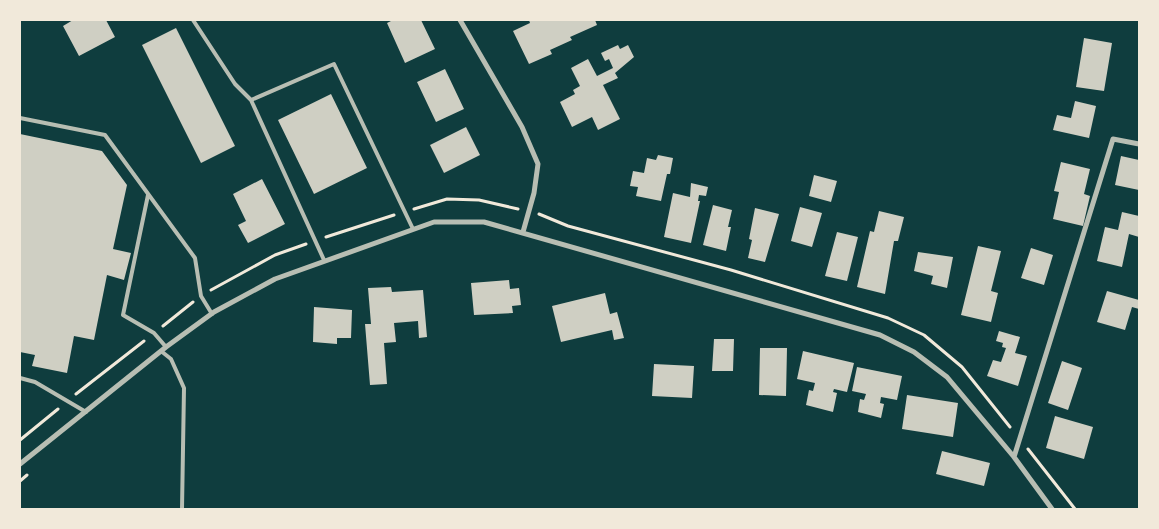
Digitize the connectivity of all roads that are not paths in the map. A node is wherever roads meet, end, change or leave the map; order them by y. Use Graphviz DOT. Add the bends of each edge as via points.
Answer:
graph roads {
  1 [pos="193,20"];
  2 [pos="460,20"];
  3 [pos="251,100"];
  4 [pos="20,118"];
  5 [pos="1139,144"];
  6 [pos="148,194"];
  7 [pos="413,229"];
  8 [pos="523,232"];
  9 [pos="324,260"];
  10 [pos="212,314"];
  11 [pos="166,347"];
  12 [pos="161,351"];
  13 [pos="20,378"];
  14 [pos="86,412"];
  15 [pos="1014,457"];
  16 [pos="20,464"];
  17 [pos="182,509"];
  18 [pos="1052,509"];
  1 -- 3 [label="lane" via="235,84"];
  2 -- 8 [label="street" via="522,127 538,164"];
  3 -- 7 [label="lane" via="334,64"];
  3 -- 9 [label="lane"];
  4 -- 6 [label="lane" via="106,135"];
  5 -- 15 [label="street" via="1114,139"];
  6 -- 10 [label="lane" via="195,258 201,296"];
  6 -- 11 [label="lane" via="123,315 154,333"];
  7 -- 8 [label="street" via="434,222 484,222"];
  7 -- 9 [label="street"];
  8 -- 15 [label="street" via="880,335 914,352 947,377"];
  9 -- 10 [label="street" via="275,278"];
  10 -- 11 [label="street"];
  11 -- 12 [label="street"];
  12 -- 14 [label="street"];
  12 -- 17 [label="lane" via="171,359 184,388"];
  13 -- 14 [label="lane" via="35,382"];
  14 -- 16 [label="street"];
  15 -- 18 [label="street"];
}
